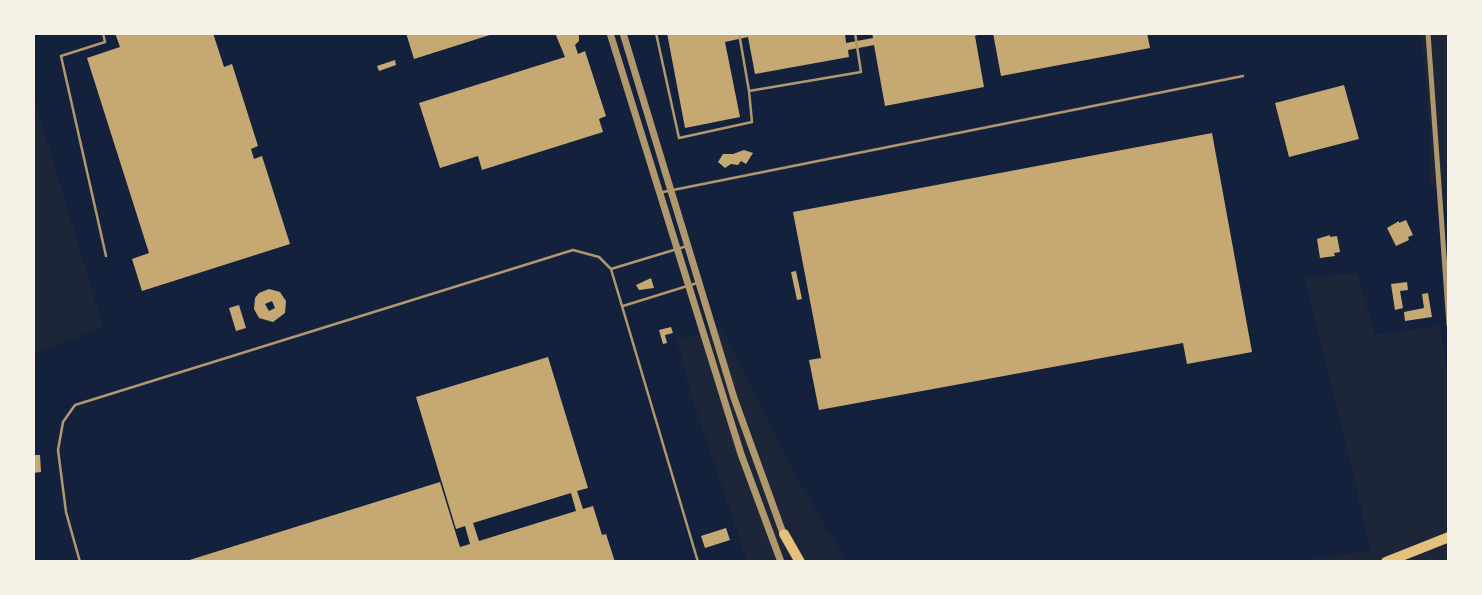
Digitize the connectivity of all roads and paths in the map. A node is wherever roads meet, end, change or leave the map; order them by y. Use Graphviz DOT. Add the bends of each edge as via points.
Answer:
graph roads {
  1 [pos="103,33"];
  2 [pos="610,33"];
  3 [pos="623,33"];
  4 [pos="656,33"];
  5 [pos="739,33"];
  6 [pos="855,33"];
  7 [pos="1428,33"];
  8 [pos="1243,76"];
  9 [pos="748,91"];
  10 [pos="671,190"];
  11 [pos="659,192"];
  12 [pos="687,246"];
  13 [pos="677,249"];
  14 [pos="106,256"];
  15 [pos="611,269"];
  16 [pos="699,283"];
  17 [pos="688,286"];
  18 [pos="623,306"];
  19 [pos="1449,325"];
  20 [pos="784,534"];
  21 [pos="1449,537"];
  22 [pos="80,562"];
  23 [pos="698,562"];
  24 [pos="782,562"];
  25 [pos="797,562"];
  26 [pos="1386,562"];
  1 -- 14 [label="lane" via="105,42 61,56"];
  2 -- 11 [label="street"];
  3 -- 10 [label="street"];
  4 -- 9 [label="lane" via="679,138 752,122"];
  5 -- 9 [label="lane"];
  6 -- 9 [label="lane" via="861,72"];
  7 -- 19 [label="street"];
  8 -- 10 [label="lane"];
  10 -- 11 [label="lane"];
  10 -- 12 [label="street"];
  11 -- 13 [label="street"];
  12 -- 13 [label="lane"];
  12 -- 16 [label="street"];
  13 -- 15 [label="lane"];
  13 -- 17 [label="street"];
  15 -- 18 [label="lane"];
  15 -- 22 [label="lane" via="592,254 568,251 80,402 65,415 58,450 66,512"];
  16 -- 17 [label="lane"];
  16 -- 20 [label="street"];
  17 -- 18 [label="lane"];
  17 -- 24 [label="street" via="741,454"];
  18 -- 23 [label="lane"];
  20 -- 25 [label="highway"];
  21 -- 26 [label="highway"];
}
